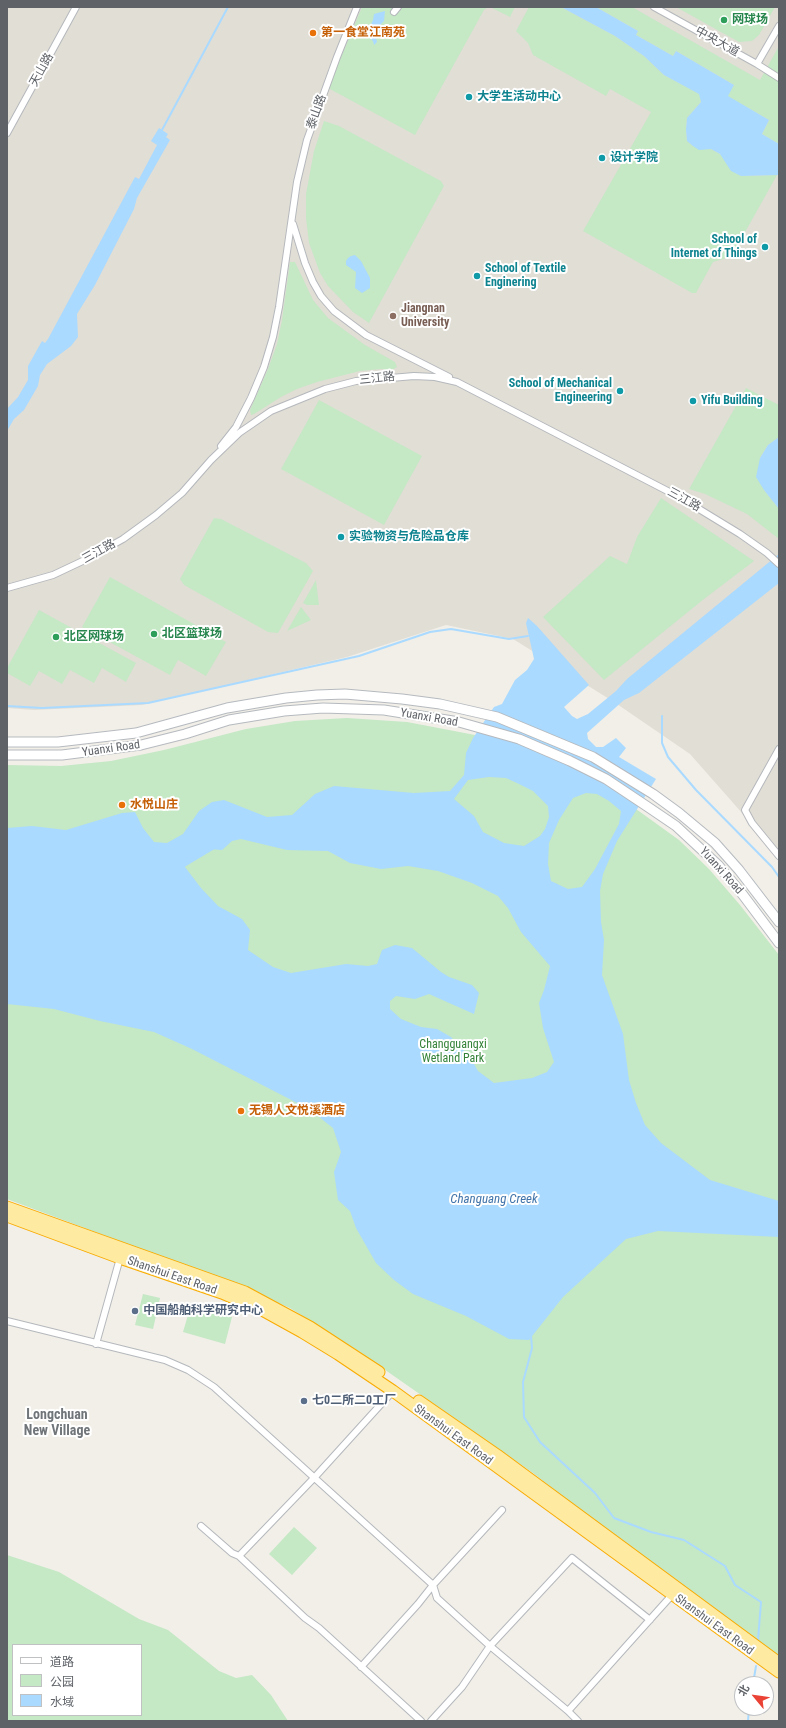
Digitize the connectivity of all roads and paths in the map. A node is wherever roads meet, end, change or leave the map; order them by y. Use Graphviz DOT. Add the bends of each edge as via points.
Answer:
graph roads {
  1 [pos="76,7"];
  2 [pos="357,7"];
  3 [pos="654,7"];
  4 [pos="779,26"];
  5 [pos="757,64"];
  6 [pos="779,78"];
  7 [pos="7,133"];
  8 [pos="292,220"];
  9 [pos="457,382"];
  10 [pos="211,460"];
  11 [pos="779,564"];
  12 [pos="7,588"];
  13 [pos="7,742"];
  14 [pos="779,749"];
  15 [pos="7,755"];
  16 [pos="779,856"];
  17 [pos="779,922"];
  18 [pos="779,942"];
  19 [pos="8,1216"];
  20 [pos="120,1258"];
  21 [pos="7,1321"];
  22 [pos="96,1344"];
  23 [pos="393,1391"];
  24 [pos="314,1478"];
  25 [pos="502,1510"];
  26 [pos="201,1526"];
  27 [pos="239,1556"];
  28 [pos="432,1585"];
  29 [pos="672,1595"];
  30 [pos="650,1620"];
  31 [pos="490,1646"];
  32 [pos="779,1663"];
  33 [pos="360,1667"];
  34 [pos="779,1672"];
  35 [pos="568,1711"];
  36 [pos="421,1721"];
  37 [pos="431,1721"];
  38 [pos="578,1721"];
  1 -- 7 [label="street, 天山路"];
  2 -- 8 [label="street, 泰山路" via="306,140"];
  3 -- 5 [label="street, 中央大道"];
  4 -- 5 [label="street"];
  5 -- 6 [label="street, 中央大道"];
  8 -- 9 [label="street" via="313,282 334,311 366,335"];
  8 -- 10 [label="street, 泰山路" via="279,307 264,367 236,427"];
  9 -- 10 [label="street, 三江路" via="435,377 386,377 356,380 325,389 271,412 239,433"];
  9 -- 11 [label="street, 三江路" via="681,498 714,517"];
  10 -- 12 [label="street, 三江路" via="182,493 123,538 53,575"];
  13 -- 17 [label="main road, Yuanxi Road" via="58,742 136,732 235,707 317,695 374,696 440,704 497,716 593,757 653,794 715,843"];
  14 -- 16 [label="street" via="745,810 752,823"];
  15 -- 18 [label="main road, Yuanxi Road" via="62,755 111,750 185,734 229,720 323,708 384,710 459,722 519,739 570,761 606,779 644,804 676,826 718,865"];
  19 -- 20 [label="highway, Shanshui East Road"];
  19 -- 32 [label="highway, Shanshui East Road" via="221,1282 310,1327 497,1455"];
  20 -- 22 [label="street"];
  20 -- 23 [label="highway, Shanshui East Road" via="222,1293 264,1311 338,1354"];
  21 -- 22 [label="street"];
  22 -- 24 [label="street" via="165,1360 188,1370 214,1387"];
  23 -- 24 [label="street"];
  23 -- 29 [label="highway, Shanshui East Road"];
  24 -- 27 [label="street"];
  24 -- 28 [label="street"];
  25 -- 28 [label="street"];
  26 -- 27 [label="street"];
  27 -- 33 [label="street"];
  28 -- 31 [label="street" via="437,1598"];
  28 -- 33 [label="street" via="418,1604"];
  29 -- 30 [label="street"];
  29 -- 34 [label="highway, Shanshui East Road"];
  30 -- 31 [label="street" via="572,1558"];
  30 -- 35 [label="street"];
  31 -- 35 [label="street"];
  31 -- 37 [label="street" via="462,1687"];
  33 -- 36 [label="street"];
  35 -- 38 [label="street"];
}
